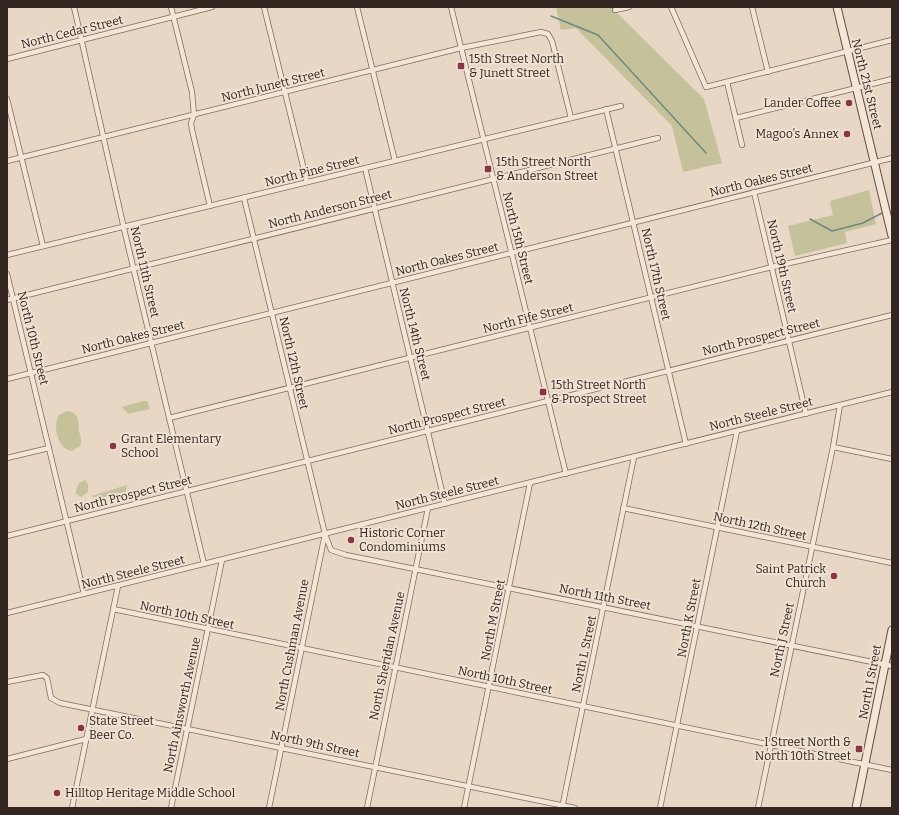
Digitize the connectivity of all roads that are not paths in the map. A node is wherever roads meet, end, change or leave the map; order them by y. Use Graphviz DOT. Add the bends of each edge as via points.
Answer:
graph roads {
  1 [pos="74,7"];
  2 [pos="171,7"];
  3 [pos="212,7"];
  4 [pos="264,7"];
  5 [pos="357,7"];
  6 [pos="451,7"];
  7 [pos="629,7"];
  8 [pos="671,7"];
  9 [pos="752,7"];
  10 [pos="837,7"];
  11 [pos="616,10"];
  12 [pos="174,17"];
  13 [pos="82,40"];
  14 [pos="892,40"];
  15 [pos="461,48"];
  16 [pos="848,50"];
  17 [pos="7,59"];
  18 [pos="373,71"];
  19 [pos="768,72"];
  20 [pos="892,79"];
  21 [pos="727,82"];
  22 [pos="856,88"];
  23 [pos="285,92"];
  24 [pos="7,99"];
  25 [pos="621,106"];
  26 [pos="606,109"];
  27 [pos="194,115"];
  28 [pos="571,118"];
  29 [pos="736,118"];
  30 [pos="104,137"];
  31 [pos="658,138"];
  32 [pos="484,140"];
  33 [pos="742,145"];
  34 [pos="615,148"];
  35 [pos="21,158"];
  36 [pos="892,158"];
  37 [pos="7,161"];
  38 [pos="395,161"];
  39 [pos="874,162"];
  40 [pos="365,168"];
  41 [pos="494,179"];
  42 [pos="307,182"];
  43 [pos="754,192"];
  44 [pos="244,198"];
  45 [pos="210,206"];
  46 [pos="374,208"];
  47 [pos="633,222"];
  48 [pos="123,226"];
  49 [pos="892,236"];
  50 [pos="254,238"];
  51 [pos="892,240"];
  52 [pos="43,246"];
  53 [pos="512,253"];
  54 [pos="7,255"];
  55 [pos="772,267"];
  56 [pos="134,269"];
  57 [pos="7,274"];
  58 [pos="392,283"];
  59 [pos="651,297"];
  60 [pos="13,299"];
  61 [pos="7,300"];
  62 [pos="272,313"];
  63 [pos="892,315"];
  64 [pos="530,327"];
  65 [pos="789,341"];
  66 [pos="151,343"];
  67 [pos="410,357"];
  68 [pos="669,371"];
  69 [pos="31,373"];
  70 [pos="7,379"];
  71 [pos="290,388"];
  72 [pos="892,392"];
  73 [pos="548,401"];
  74 [pos="840,405"];
  75 [pos="806,414"];
  76 [pos="169,418"];
  77 [pos="737,431"];
  78 [pos="428,432"];
  79 [pos="686,444"];
  80 [pos="833,447"];
  81 [pos="49,448"];
  82 [pos="634,457"];
  83 [pos="7,458"];
  84 [pos="892,459"];
  85 [pos="307,461"];
  86 [pos="566,474"];
  87 [pos="530,483"];
  88 [pos="187,491"];
  89 [pos="445,504"];
  90 [pos="428,508"];
  91 [pos="623,508"];
  92 [pos="66,521"];
  93 [pos="717,527"];
  94 [pos="325,534"];
  95 [pos="7,536"];
  96 [pos="812,546"];
  97 [pos="222,560"];
  98 [pos="892,563"];
  99 [pos="204,564"];
  100 [pos="416,569"];
  101 [pos="118,586"];
  102 [pos="509,588"];
  103 [pos="84,594"];
  104 [pos="603,607"];
  105 [pos="113,609"];
  106 [pos="7,613"];
  107 [pos="697,626"];
  108 [pos="208,629"];
  109 [pos="892,630"];
  110 [pos="791,645"];
  111 [pos="301,649"];
  112 [pos="888,666"];
  113 [pos="395,668"];
  114 [pos="7,682"];
  115 [pos="489,687"];
  116 [pos="583,706"];
  117 [pos="93,710"];
  118 [pos="677,725"];
  119 [pos="188,728"];
  120 [pos="86,739"];
  121 [pos="771,745"];
  122 [pos="281,748"];
  123 [pos="7,759"];
  124 [pos="865,764"];
  125 [pos="375,767"];
  126 [pos="892,770"];
  127 [pos="469,786"];
  128 [pos="563,807"];
  129 [pos="74,808"];
  130 [pos="171,808"];
  131 [pos="269,808"];
  132 [pos="367,808"];
  133 [pos="464,808"];
  134 [pos="575,808"];
  135 [pos="660,808"];
  136 [pos="758,808"];
  137 [pos="856,808"];
  1 -- 13 [label="street, North 11th Street"];
  2 -- 12 [label="street"];
  3 -- 12 [label="street, North Cedar Street"];
  4 -- 23 [label="street"];
  5 -- 18 [label="street"];
  6 -- 15 [label="street, North 15th Street"];
  7 -- 11 [label="street"];
  8 -- 21 [label="street" via="706,87"];
  9 -- 19 [label="street"];
  10 -- 16 [label="main road, North 21st Street"];
  12 -- 13 [label="street, North Cedar Street"];
  12 -- 27 [label="street" via="192,92"];
  13 -- 17 [label="street, North Cedar Street"];
  13 -- 30 [label="street, North 11th Street"];
  14 -- 16 [label="street"];
  15 -- 18 [label="street, North Junett Street"];
  15 -- 28 [label="street, North Junett Street" via="545,32 552,41"];
  15 -- 32 [label="street, North 15th Street"];
  16 -- 19 [label="street"];
  16 -- 22 [label="main road, North 21st Street"];
  18 -- 23 [label="street, North Junett Street"];
  18 -- 38 [label="street"];
  19 -- 21 [label="street"];
  20 -- 22 [label="street"];
  21 -- 29 [label="street"];
  22 -- 29 [label="street"];
  22 -- 39 [label="main road, North 21st Street"];
  23 -- 27 [label="street, North Junett Street"];
  23 -- 42 [label="street"];
  24 -- 35 [label="street"];
  25 -- 26 [label="street, North Pine Street"];
  26 -- 28 [label="street, North Pine Street"];
  26 -- 34 [label="street, North 17th Street"];
  27 -- 30 [label="street, North Junett Street"];
  27 -- 45 [label="street" via="192,130"];
  28 -- 32 [label="street, North Pine Street"];
  29 -- 33 [label="street"];
  30 -- 35 [label="street, North Junett Street"];
  30 -- 48 [label="street, North 11th Street"];
  31 -- 34 [label="street, North Anderson Street"];
  32 -- 38 [label="street, North Pine Street"];
  32 -- 41 [label="street, North 15th Street"];
  34 -- 41 [label="street, North Anderson Street"];
  34 -- 47 [label="street, North 17th Street"];
  35 -- 37 [label="street, North Junett Street"];
  35 -- 52 [label="street"];
  36 -- 39 [label="street, North Oakes Street"];
  38 -- 40 [label="street, North Pine Street"];
  39 -- 43 [label="street, North Oakes Street"];
  39 -- 49 [label="main road, North 21st Street"];
  40 -- 42 [label="street, North Pine Street"];
  40 -- 46 [label="street, North 14th Street"];
  41 -- 46 [label="street, North Anderson Street"];
  41 -- 53 [label="street, North 15th Street"];
  42 -- 44 [label="street, North Pine Street"];
  43 -- 47 [label="street, North Oakes Street"];
  43 -- 55 [label="street, North 19th Street"];
  44 -- 45 [label="street, North Pine Street"];
  44 -- 50 [label="street, North 12th Street"];
  45 -- 48 [label="street, North Pine Street"];
  46 -- 50 [label="street, North Anderson Street"];
  46 -- 58 [label="street, North 14th Street"];
  47 -- 53 [label="street, North Oakes Street"];
  47 -- 59 [label="street, North 17th Street"];
  48 -- 52 [label="street, North Pine Street"];
  48 -- 56 [label="street, North 11th Street"];
  50 -- 56 [label="street, North Anderson Street"];
  50 -- 62 [label="street, North 12th Street"];
  51 -- 55 [label="street, North Fife Street"];
  52 -- 54 [label="street, North Pine Street"];
  53 -- 58 [label="street, North Oakes Street"];
  53 -- 64 [label="street, North 15th Street"];
  55 -- 59 [label="street, North Fife Street"];
  55 -- 65 [label="street, North 19th Street"];
  56 -- 60 [label="street, North Anderson Street"];
  56 -- 66 [label="street, North 11th Street"];
  57 -- 60 [label="street, North 10th Street"];
  58 -- 62 [label="street, North Oakes Street"];
  58 -- 67 [label="street, North 14th Street"];
  59 -- 64 [label="street, North Fife Street"];
  59 -- 68 [label="street, North 17th Street"];
  60 -- 61 [label="street, North Anderson Street"];
  60 -- 69 [label="street, North 10th Street"];
  62 -- 66 [label="street, North Oakes Street"];
  62 -- 71 [label="street, North 12th Street"];
  63 -- 65 [label="street, North Prospect Street"];
  64 -- 67 [label="street, North Fife Street"];
  64 -- 73 [label="street, North 15th Street"];
  65 -- 68 [label="street, North Prospect Street"];
  65 -- 75 [label="street, North 19th Street"];
  66 -- 69 [label="street, North Oakes Street"];
  66 -- 76 [label="street, North 11th Street"];
  67 -- 71 [label="street, North Fife Street"];
  67 -- 78 [label="street, North 14th Street"];
  68 -- 73 [label="street, North Prospect Street"];
  68 -- 79 [label="street, North 17th Street"];
  69 -- 70 [label="street, North Oakes Street"];
  69 -- 81 [label="street, North 10th Street"];
  71 -- 76 [label="street, North Fife Street"];
  71 -- 85 [label="street, North 12th Street"];
  72 -- 74 [label="street, North Steele Street"];
  73 -- 78 [label="street, North Prospect Street"];
  73 -- 86 [label="street, North 15th Street"];
  74 -- 75 [label="street, North Steele Street"];
  74 -- 80 [label="street, North J Street"];
  75 -- 77 [label="street, North Steele Street"];
  76 -- 88 [label="street, North 11th Street"];
  77 -- 79 [label="street, North Steele Street"];
  77 -- 93 [label="street, North K Street"];
  78 -- 85 [label="street, North Prospect Street"];
  78 -- 89 [label="street, North 14th Street"];
  79 -- 82 [label="street, North Steele Street"];
  80 -- 84 [label="street"];
  80 -- 96 [label="street, North J Street"];
  81 -- 83 [label="street"];
  81 -- 92 [label="street, North 10th Street"];
  82 -- 86 [label="street, North Steele Street"];
  82 -- 91 [label="street, North L Street"];
  85 -- 88 [label="street, North Prospect Street"];
  85 -- 94 [label="street, North 12th Street"];
  86 -- 87 [label="street, North Steele Street"];
  87 -- 89 [label="street, North Steele Street"];
  87 -- 102 [label="street, North M Street"];
  88 -- 92 [label="street, North Prospect Street"];
  88 -- 99 [label="street, North 11th Street"];
  89 -- 90 [label="street, North Steele Street"];
  90 -- 94 [label="street, North Steele Street"];
  90 -- 100 [label="street, North Sheridan Avenue"];
  91 -- 93 [label="street, North 12th Street"];
  91 -- 104 [label="street, North L Street"];
  92 -- 95 [label="street, North Prospect Street"];
  92 -- 103 [label="street, North 10th Street"];
  93 -- 96 [label="street, North 12th Street"];
  93 -- 107 [label="street, North K Street"];
  94 -- 97 [label="street, North Steele Street"];
  94 -- 100 [label="street, North 11th Street" via="330,550"];
  94 -- 111 [label="street, North Cushman Avenue"];
  96 -- 98 [label="street, North 12th Street"];
  96 -- 110 [label="street, North J Street"];
  97 -- 99 [label="street, North Steele Street"];
  97 -- 108 [label="street, North Ainsworth Avenue"];
  99 -- 101 [label="street, North Steele Street"];
  100 -- 102 [label="street, North 11th Street"];
  100 -- 113 [label="street, North Sheridan Avenue"];
  101 -- 103 [label="street, North Steele Street"];
  101 -- 105 [label="street"];
  102 -- 104 [label="street, North 11th Street"];
  102 -- 115 [label="street, North M Street"];
  103 -- 106 [label="street, North Steele Street"];
  104 -- 107 [label="street, North 11th Street"];
  104 -- 116 [label="street, North L Street"];
  105 -- 108 [label="street, North 10th Street"];
  105 -- 117 [label="street"];
  107 -- 110 [label="street, North 11th Street"];
  107 -- 118 [label="street, North K Street"];
  108 -- 111 [label="street, North 10th Street"];
  108 -- 119 [label="street, North Ainsworth Avenue"];
  109 -- 112 [label="main road, North I Street"];
  110 -- 112 [label="street, North 11th Street"];
  110 -- 121 [label="street, North J Street"];
  111 -- 113 [label="street, North 10th Street"];
  111 -- 122 [label="street, North Cushman Avenue"];
  112 -- 124 [label="main road, North I Street"];
  113 -- 115 [label="street, North 10th Street"];
  113 -- 125 [label="street, North Sheridan Avenue"];
  114 -- 117 [label="street, North 9th Street" via="43,675 47,678 52,698 60,703"];
  115 -- 116 [label="street, North 10th Street"];
  115 -- 127 [label="street, North M Street"];
  116 -- 118 [label="street, North 10th Street"];
  116 -- 128 [label="street, North L Street"];
  117 -- 119 [label="street, North 9th Street"];
  117 -- 120 [label="street"];
  118 -- 121 [label="street, North 10th Street"];
  118 -- 135 [label="street, North K Street"];
  119 -- 122 [label="street, North 9th Street"];
  119 -- 130 [label="street, North Ainsworth Avenue"];
  120 -- 123 [label="street"];
  120 -- 129 [label="street"];
  121 -- 124 [label="street, North 10th Street"];
  121 -- 136 [label="street, North J Street"];
  122 -- 125 [label="street, North 9th Street"];
  122 -- 131 [label="street, North Cushman Avenue"];
  124 -- 126 [label="street, North 10th Street"];
  124 -- 137 [label="main road, North I Street"];
  125 -- 127 [label="street, North 9th Street"];
  125 -- 132 [label="street, North Sheridan Avenue"];
  127 -- 128 [label="street, North 9th Street"];
  127 -- 133 [label="street, North M Street"];
  128 -- 134 [label="street, North 9th Street"];
}
